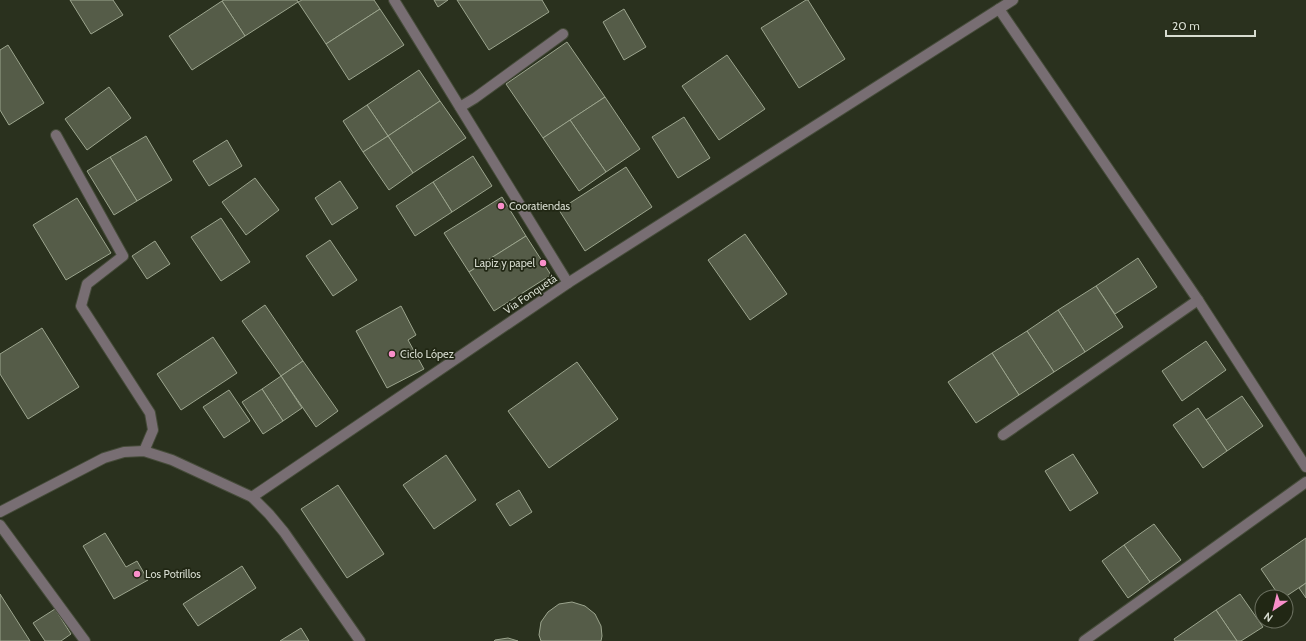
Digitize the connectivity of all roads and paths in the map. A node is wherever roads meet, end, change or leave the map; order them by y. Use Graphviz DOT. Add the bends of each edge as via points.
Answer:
graph roads {
  1 [pos="394,0"];
  2 [pos="1013,0"];
  3 [pos="999,9"];
  4 [pos="563,34"];
  5 [pos="460,107"];
  6 [pos="56,135"];
  7 [pos="568,283"];
  8 [pos="1198,300"];
  9 [pos="1003,435"];
  10 [pos="144,451"];
  11 [pos="1306,467"];
  12 [pos="1306,482"];
  13 [pos="252,497"];
  14 [pos="0,512"];
  15 [pos="0,525"];
  16 [pos="85,641"];
  17 [pos="360,641"];
  18 [pos="1084,641"];
  1 -- 5 [label="street, Vía Fonquetá"];
  2 -- 3 [label="street"];
  3 -- 7 [label="street"];
  3 -- 8 [label="street"];
  4 -- 5 [label="street"];
  5 -- 7 [label="street, Vía Fonquetá"];
  6 -- 10 [label="street" via="122,256 87,284 81,306 150,413 153,430"];
  7 -- 13 [label="street, Vía Fonquetá"];
  8 -- 9 [label="street"];
  8 -- 11 [label="street"];
  10 -- 13 [label="street" via="172,460"];
  10 -- 14 [label="street" via="124,452 104,458"];
  12 -- 18 [label="street"];
  13 -- 17 [label="street" via="284,532"];
  15 -- 16 [label="street"];
}
